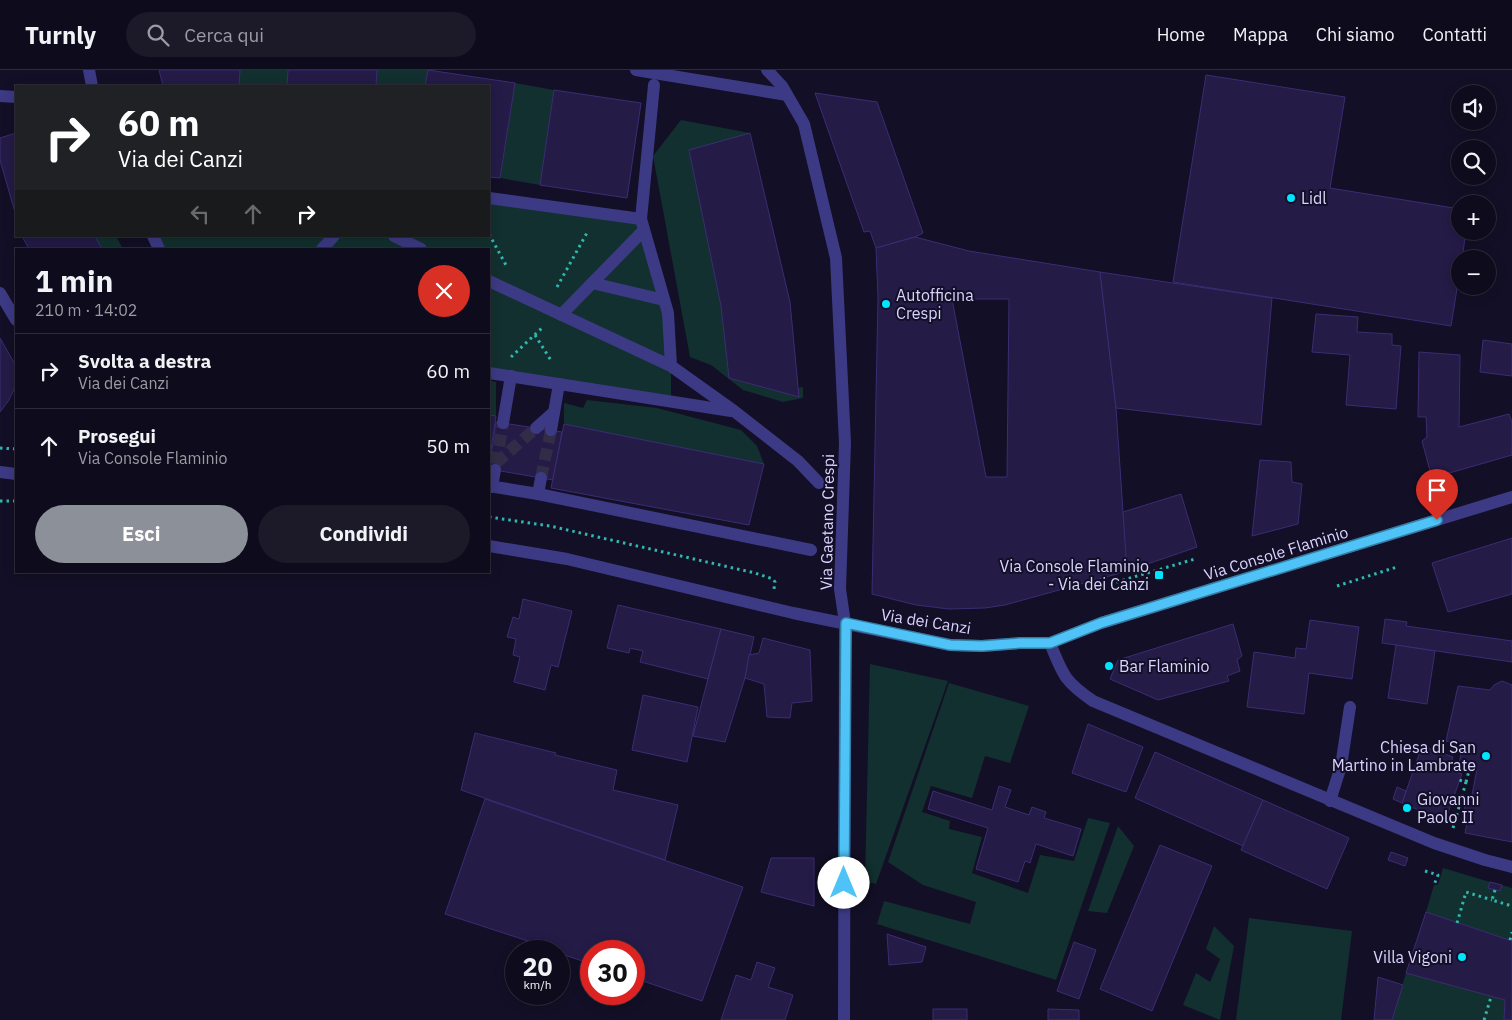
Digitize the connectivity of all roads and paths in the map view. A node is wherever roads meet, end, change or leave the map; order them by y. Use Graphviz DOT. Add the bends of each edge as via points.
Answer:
graph roads {
  1 [pos="89,70"];
  2 [pos="636,70"];
  3 [pos="768,70"];
  4 [pos="92,85"];
  5 [pos="654,85"];
  6 [pos="787,95"];
  7 [pos="0,96"];
  8 [pos="15,97"];
  9 [pos="490,198"];
  10 [pos="598,213"];
  11 [pos="642,224"];
  12 [pos="333,237"];
  13 [pos="395,237"];
  14 [pos="323,248"];
  15 [pos="419,248"];
  16 [pos="490,281"];
  17 [pos="592,283"];
  18 [pos="0,292"];
  19 [pos="664,300"];
  20 [pos="546,308"];
  21 [pos="560,314"];
  22 [pos="15,318"];
  23 [pos="671,366"];
  24 [pos="491,373"];
  25 [pos="511,376"];
  26 [pos="559,384"];
  27 [pos="734,411"];
  28 [pos="554,412"];
  29 [pos="502,422"];
  30 [pos="536,428"];
  31 [pos="551,430"];
  32 [pos="0,448"];
  33 [pos="15,449"];
  34 [pos="495,470"];
  35 [pos="0,472"];
  36 [pos="15,474"];
  37 [pos="541,478"];
  38 [pos="819,483"];
  39 [pos="490,486"];
  40 [pos="538,494"];
  41 [pos="1512,496"];
  42 [pos="0,501"];
  43 [pos="15,501"];
  44 [pos="490,517"];
  45 [pos="490,546"];
  46 [pos="811,550"];
  47 [pos="1195,559"];
  48 [pos="1397,567"];
  49 [pos="1110,584"];
  50 [pos="1337,586"];
  51 [pos="771,608"];
  52 [pos="846,623"];
  53 [pos="1050,643"];
  54 [pos="1350,707"];
  55 [pos="1470,767"];
  56 [pos="1460,780"];
  57 [pos="1466,782"];
  58 [pos="1330,801"];
  59 [pos="1452,831"];
  60 [pos="1512,867"];
  61 [pos="1425,871"];
  62 [pos="1434,885"];
  63 [pos="1495,890"];
  64 [pos="1492,900"];
  65 [pos="1512,906"];
  66 [pos="1457,923"];
  67 [pos="1512,932"];
  68 [pos="1510,940"];
  69 [pos="1491,997"];
  70 [pos="844,1020"];
  71 [pos="1484,1020"];
  1 -- 4 [label="street"];
  2 -- 6 [label="street"];
  3 -- 6 [label="street, Via Gaetano Crespi"];
  5 -- 11 [label="street"];
  6 -- 52 [label="street, Via Gaetano Crespi" via="804,124 836,258 845,443 840,589"];
  7 -- 8 [label="street"];
  9 -- 10 [label="street"];
  10 -- 11 [label="street"];
  10 -- 20 [label="path"];
  11 -- 17 [label="street"];
  11 -- 19 [label="street"];
  12 -- 14 [label="street"];
  13 -- 15 [label="street"];
  16 -- 20 [label="street"];
  17 -- 19 [label="street"];
  17 -- 21 [label="street"];
  18 -- 22 [label="street"];
  19 -- 23 [label="street" via="668,313"];
  20 -- 21 [label="street"];
  21 -- 23 [label="street"];
  21 -- 24 [label="path"];
  23 -- 27 [label="street"];
  24 -- 25 [label="street"];
  25 -- 26 [label="street"];
  25 -- 29 [label="street"];
  26 -- 27 [label="street"];
  26 -- 28 [label="street"];
  27 -- 38 [label="street" via="798,461"];
  28 -- 30 [label="street"];
  28 -- 31 [label="street"];
  32 -- 33 [label="path"];
  34 -- 39 [label="street"];
  35 -- 36 [label="street"];
  37 -- 40 [label="street"];
  39 -- 40 [label="street"];
  40 -- 46 [label="street"];
  41 -- 53 [label="street, Via Console Flaminio" via="1101,623"];
  42 -- 43 [label="path"];
  44 -- 51 [label="path" via="550,526 769,577 775,582"];
  45 -- 51 [label="street, Via dei Canzi" via="567,559"];
  47 -- 49 [label="path"];
  48 -- 50 [label="path"];
  51 -- 52 [label="street, Via dei Canzi"];
  52 -- 53 [label="street, Via dei Canzi" via="950,645"];
  52 -- 70 [label="street, Via Gaetano Crespi"];
  53 -- 58 [label="street" via="1068,682 1093,701"];
  54 -- 58 [label="street" via="1341,766"];
  55 -- 57 [label="path"];
  56 -- 57 [label="path"];
  57 -- 59 [label="path"];
  58 -- 60 [label="street" via="1434,843"];
  61 -- 62 [label="path" via="1438,875"];
  63 -- 64 [label="path"];
  64 -- 65 [label="path"];
  64 -- 66 [label="path" via="1466,892"];
  67 -- 68 [label="path"];
  69 -- 71 [label="path"];
}
